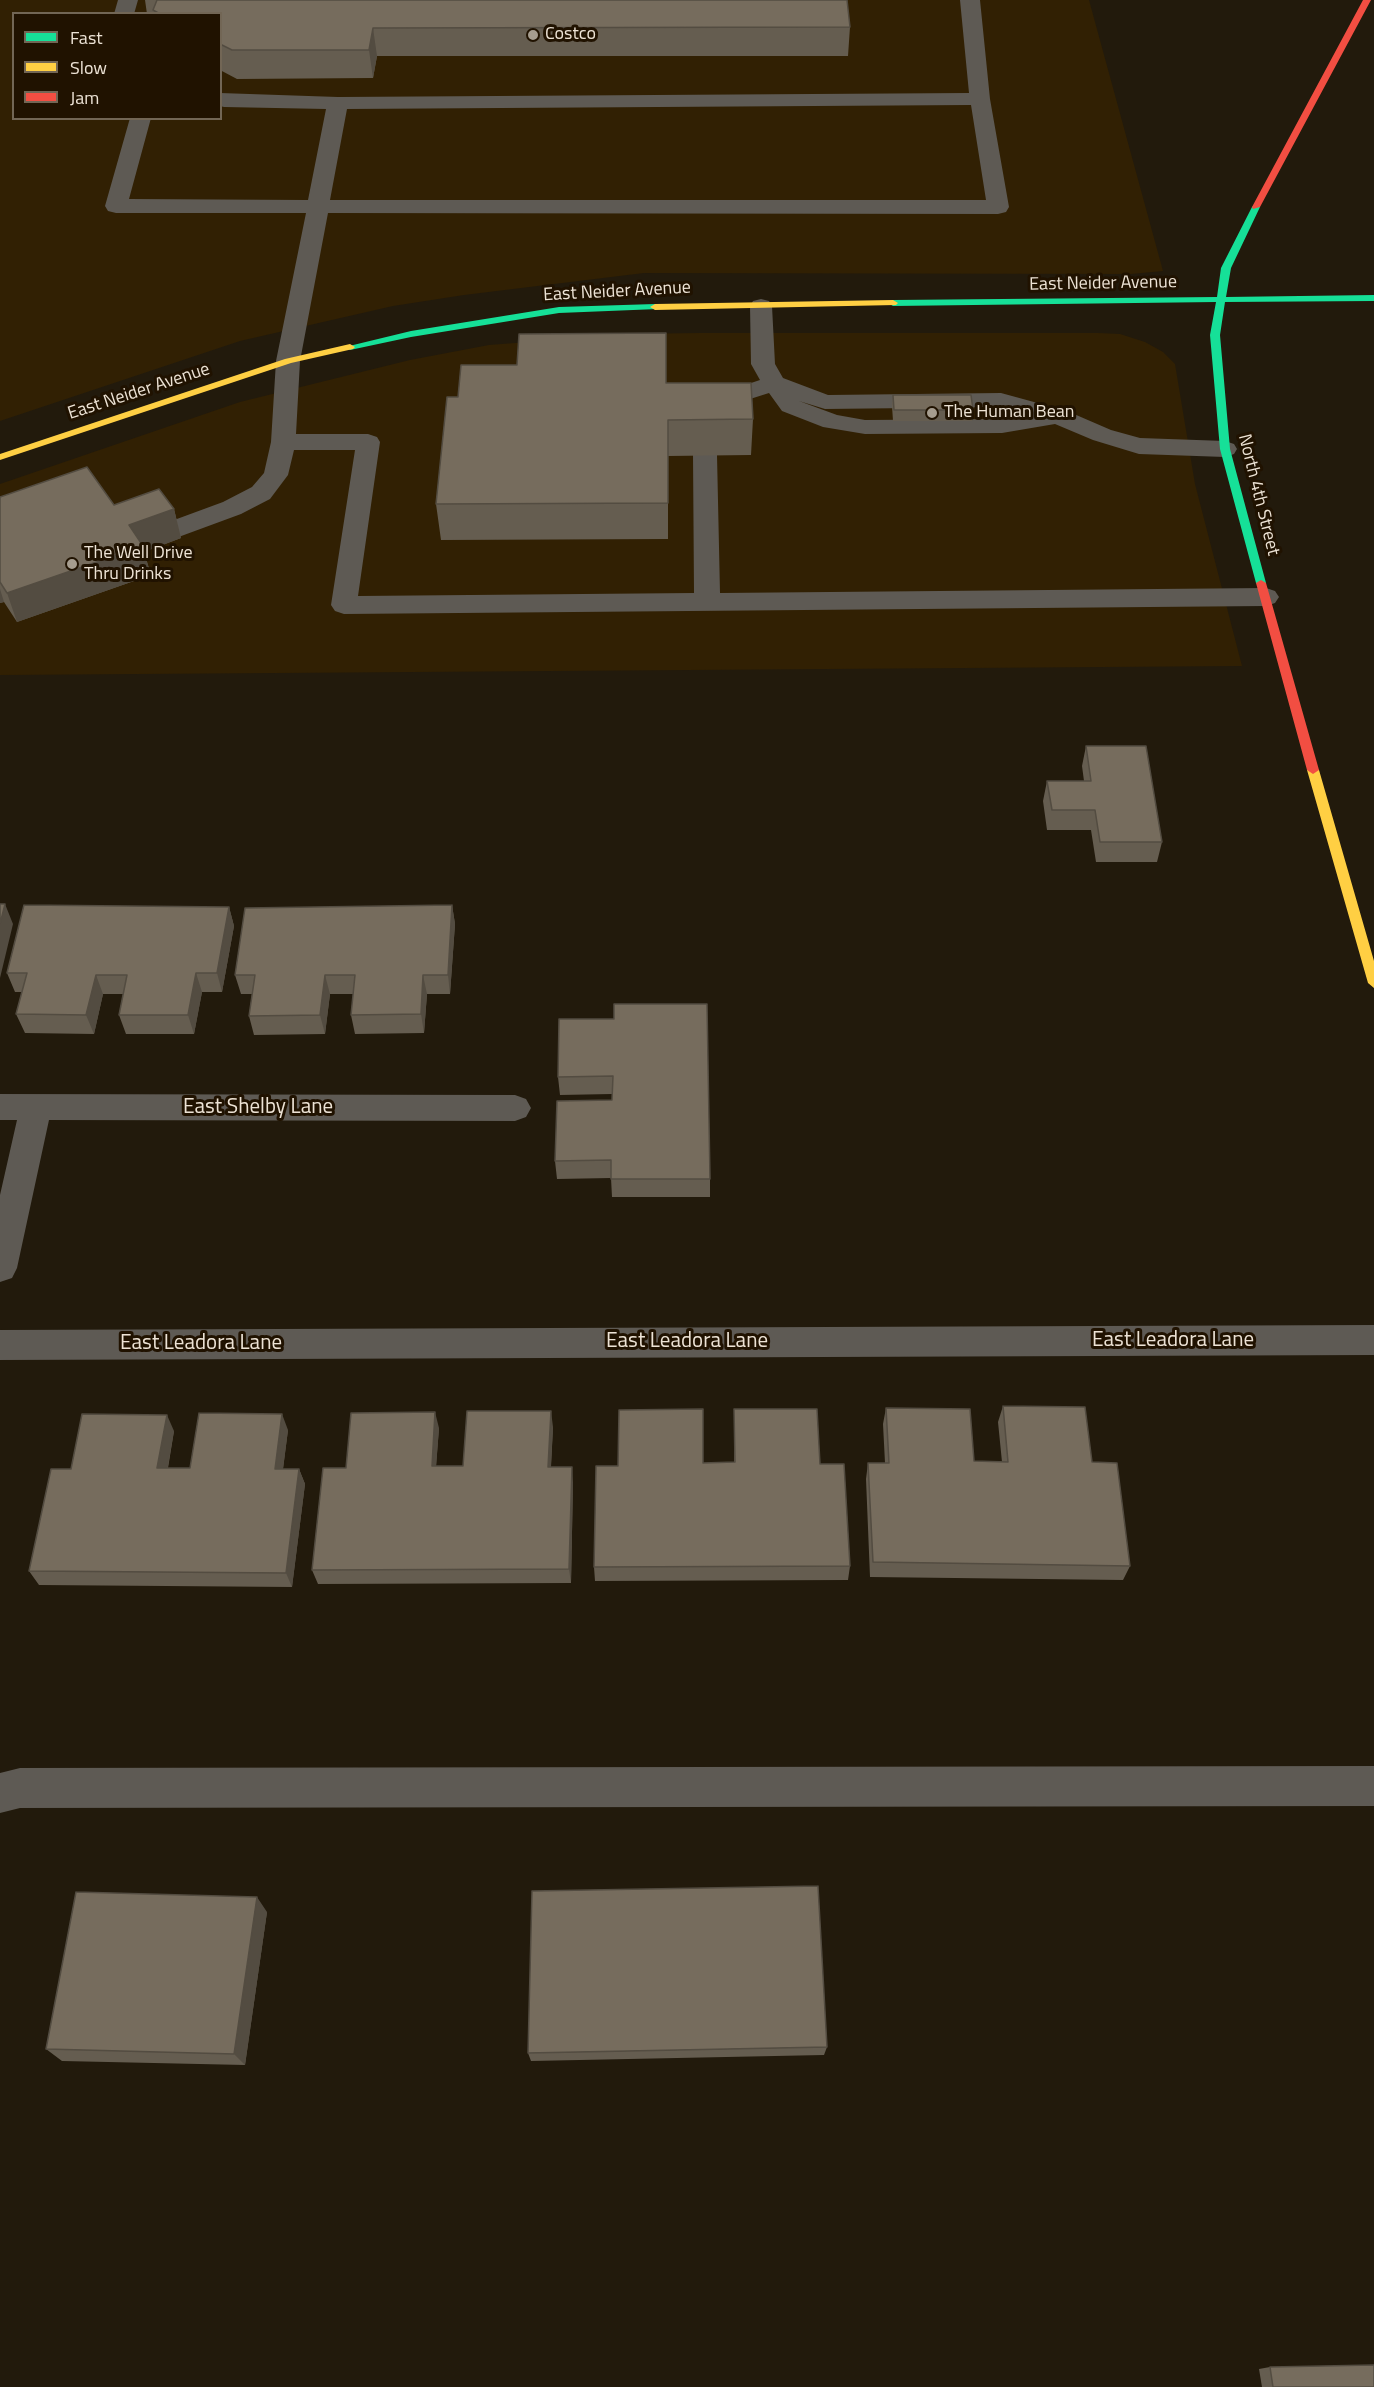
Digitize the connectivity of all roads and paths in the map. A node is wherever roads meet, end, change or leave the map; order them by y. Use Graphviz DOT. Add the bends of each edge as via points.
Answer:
graph roads {
  1 [pos="970,0"];
  2 [pos="1367,0"];
  3 [pos="980,99"];
  4 [pos="222,100"];
  5 [pos="338,103"];
  6 [pos="140,120"];
  7 [pos="318,207"];
  8 [pos="1374,298"];
  9 [pos="1220,299"];
  10 [pos="761,306"];
  11 [pos="288,361"];
  12 [pos="774,382"];
  13 [pos="704,419"];
  14 [pos="283,442"];
  15 [pos="1225,449"];
  16 [pos="705,455"];
  17 [pos="0,457"];
  18 [pos="120,549"];
  19 [pos="1266,597"];
  20 [pos="707,602"];
  21 [pos="1374,983"];
  22 [pos="0,1107"];
  23 [pos="36,1108"];
  24 [pos="515,1108"];
  25 [pos="0,1268"];
  26 [pos="1374,1340"];
  27 [pos="0,1345"];
  28 [pos="1374,1786"];
  29 [pos="0,1793"];
  1 -- 3 [label="lane"];
  2 -- 9 [label="main road, North 4th Street" via="1248,220 1226,268"];
  3 -- 5 [label="lane"];
  3 -- 7 [label="lane" via="998,207"];
  4 -- 5 [label="lane"];
  5 -- 7 [label="lane"];
  6 -- 7 [label="lane" via="116,206"];
  7 -- 11 [label="lane"];
  8 -- 9 [label="main road, East Neider Avenue"];
  9 -- 10 [label="main road, East Neider Avenue"];
  9 -- 15 [label="main road, North 4th Street" via="1215,335"];
  10 -- 11 [label="main road, East Neider Avenue" via="559,310 411,334"];
  10 -- 12 [label="lane" via="763,364"];
  11 -- 14 [label="lane"];
  11 -- 17 [label="main road, East Neider Avenue"];
  12 -- 13 [label="lane" via="720,401 707,411"];
  12 -- 15 [label="lane" via="791,406 832,422 865,427 1002,426 1058,416 1139,446"];
  14 -- 18 [label="lane" via="276,475 261,493 232,508"];
  14 -- 20 [label="lane" via="368,441 344,605"];
  15 -- 19 [label="main road, North 4th Street"];
  16 -- 20 [label="lane"];
  19 -- 20 [label="lane"];
  19 -- 21 [label="main road, North 4th Street"];
  22 -- 23 [label="lane, East Shelby Lane"];
  23 -- 24 [label="lane, East Shelby Lane"];
  23 -- 25 [label="lane"];
  26 -- 27 [label="lane, East Leadora Lane"];
  28 -- 29 [label="lane" via="20,1788"];
}
